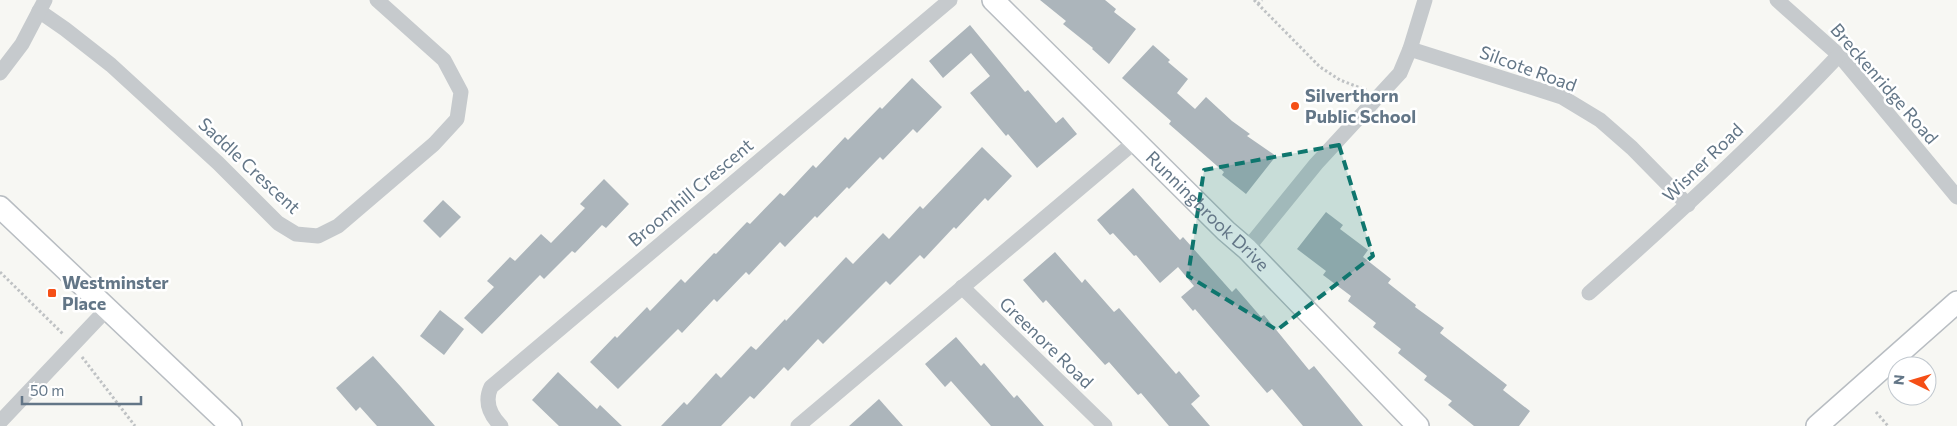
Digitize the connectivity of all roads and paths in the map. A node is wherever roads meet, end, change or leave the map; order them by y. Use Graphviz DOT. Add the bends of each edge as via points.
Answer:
graph roads {
  1 [pos="377,0"];
  2 [pos="950,0"];
  3 [pos="993,0"];
  4 [pos="1254,0"];
  5 [pos="1262,0"];
  6 [pos="1425,0"];
  7 [pos="1777,0"];
  8 [pos="1258,4"];
  9 [pos="42,6"];
  10 [pos="1410,49"];
  11 [pos="1838,55"];
  12 [pos="0,73"];
  13 [pos="1380,96"];
  14 [pos="1137,140"];
  15 [pos="1957,197"];
  16 [pos="1688,205"];
  17 [pos="0,207"];
  18 [pos="1247,249"];
  19 [pos="0,272"];
  20 [pos="962,287"];
  21 [pos="1589,293"];
  22 [pos="1957,302"];
  23 [pos="107,309"];
  24 [pos="64,335"];
  25 [pos="82,357"];
  26 [pos="1876,412"];
  27 [pos="0,422"];
  28 [pos="135,426"];
  29 [pos="231,426"];
  30 [pos="501,426"];
  31 [pos="798,426"];
  32 [pos="1105,426"];
  33 [pos="1418,426"];
  34 [pos="1818,426"];
  35 [pos="1888,426"];
  1 -- 9 [label="street, Saddle Crescent" via="444,60 461,92 457,119 434,144 338,226 318,236 296,234 278,222 152,102"];
  2 -- 30 [label="street, Broomhill Crescent" via="491,387 486,397 493,418"];
  3 -- 14 [label="street, Runningbrook Drive"];
  4 -- 8 [label="path"];
  5 -- 8 [label="path"];
  6 -- 10 [label="street"];
  7 -- 11 [label="street, Breckenridge Road"];
  8 -- 13 [label="path" via="1320,67 1340,80"];
  9 -- 12 [label="street" via="22,44"];
  10 -- 13 [label="street" via="1400,73"];
  10 -- 16 [label="street, Silcote Road" via="1562,97 1600,120"];
  11 -- 15 [label="street, Breckenridge Road"];
  11 -- 16 [label="street, Wisner Road"];
  13 -- 18 [label="street" via="1316,164"];
  14 -- 18 [label="street, Runningbrook Drive"];
  14 -- 20 [label="street"];
  16 -- 21 [label="street, Wisner Road"];
  17 -- 23 [label="street"];
  18 -- 33 [label="street, Runningbrook Drive"];
  19 -- 24 [label="path"];
  20 -- 31 [label="street"];
  20 -- 32 [label="street, Greenore Road"];
  22 -- 34 [label="street"];
  23 -- 27 [label="street"];
  23 -- 29 [label="street"];
  25 -- 28 [label="path"];
  26 -- 35 [label="path"];
}
